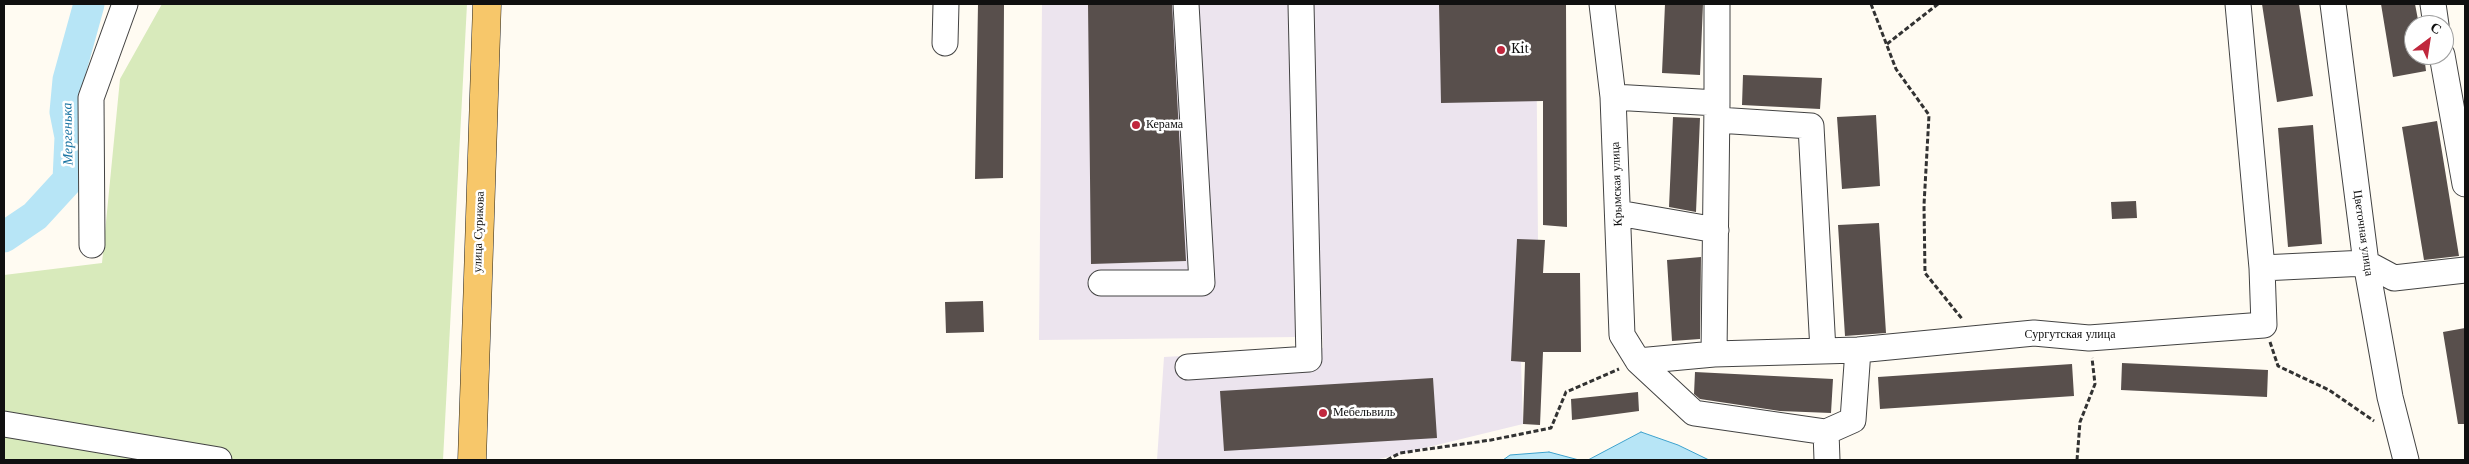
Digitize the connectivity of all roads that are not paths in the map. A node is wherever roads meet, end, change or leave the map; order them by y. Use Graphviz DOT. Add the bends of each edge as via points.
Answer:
graph roads {
  1 [pos="125,4"];
  2 [pos="487,4"];
  3 [pos="946,4"];
  4 [pos="1186,4"];
  5 [pos="1301,4"];
  6 [pos="1602,4"];
  7 [pos="1717,4"];
  8 [pos="2238,4"];
  9 [pos="2333,4"];
  10 [pos="945,43"];
  11 [pos="2444,65"];
  12 [pos="1613,97"];
  13 [pos="1717,111"];
  14 [pos="2465,184"];
  15 [pos="1618,213"];
  16 [pos="1716,230"];
  17 [pos="92,245"];
  18 [pos="2366,263"];
  19 [pos="2262,268"];
  20 [pos="2465,270"];
  21 [pos="1101,283"];
  22 [pos="1858,350"];
  23 [pos="1823,351"];
  24 [pos="1714,354"];
  25 [pos="1638,361"];
  26 [pos="1188,367"];
  27 [pos="4,424"];
  28 [pos="1826,432"];
  29 [pos="219,460"];
  30 [pos="472,460"];
  31 [pos="1826,460"];
  32 [pos="2406,460"];
  1 -- 17 [label="street" via="91,98"];
  2 -- 30 [label="main road, улица Сурикова"];
  3 -- 10 [label="street"];
  4 -- 21 [label="street" via="1202,283"];
  5 -- 26 [label="street" via="1308,360"];
  6 -- 12 [label="street, Крымская улица"];
  7 -- 13 [label="street"];
  8 -- 19 [label="street"];
  9 -- 18 [label="street, Цветочная улица"];
  11 -- 14 [label="street"];
  12 -- 13 [label="street"];
  12 -- 15 [label="street, Крымская улица"];
  13 -- 16 [label="street"];
  13 -- 23 [label="street" via="1811,126"];
  15 -- 16 [label="street"];
  15 -- 25 [label="street, Крымская улица" via="1622,335"];
  16 -- 24 [label="street"];
  18 -- 19 [label="street"];
  18 -- 20 [label="street" via="2394,278"];
  18 -- 32 [label="street, Цветочная улица"];
  19 -- 22 [label="street, Сургутская улица" via="2264,325 2089,338 2034,334"];
  22 -- 23 [label="street, Сургутская улица"];
  22 -- 28 [label="street" via="1853,420"];
  23 -- 24 [label="street, Сургутская улица"];
  24 -- 25 [label="street, Сургутская улица"];
  25 -- 28 [label="street, Крымская улица" via="1694,413"];
  27 -- 29 [label="street"];
  28 -- 31 [label="street"];
}
